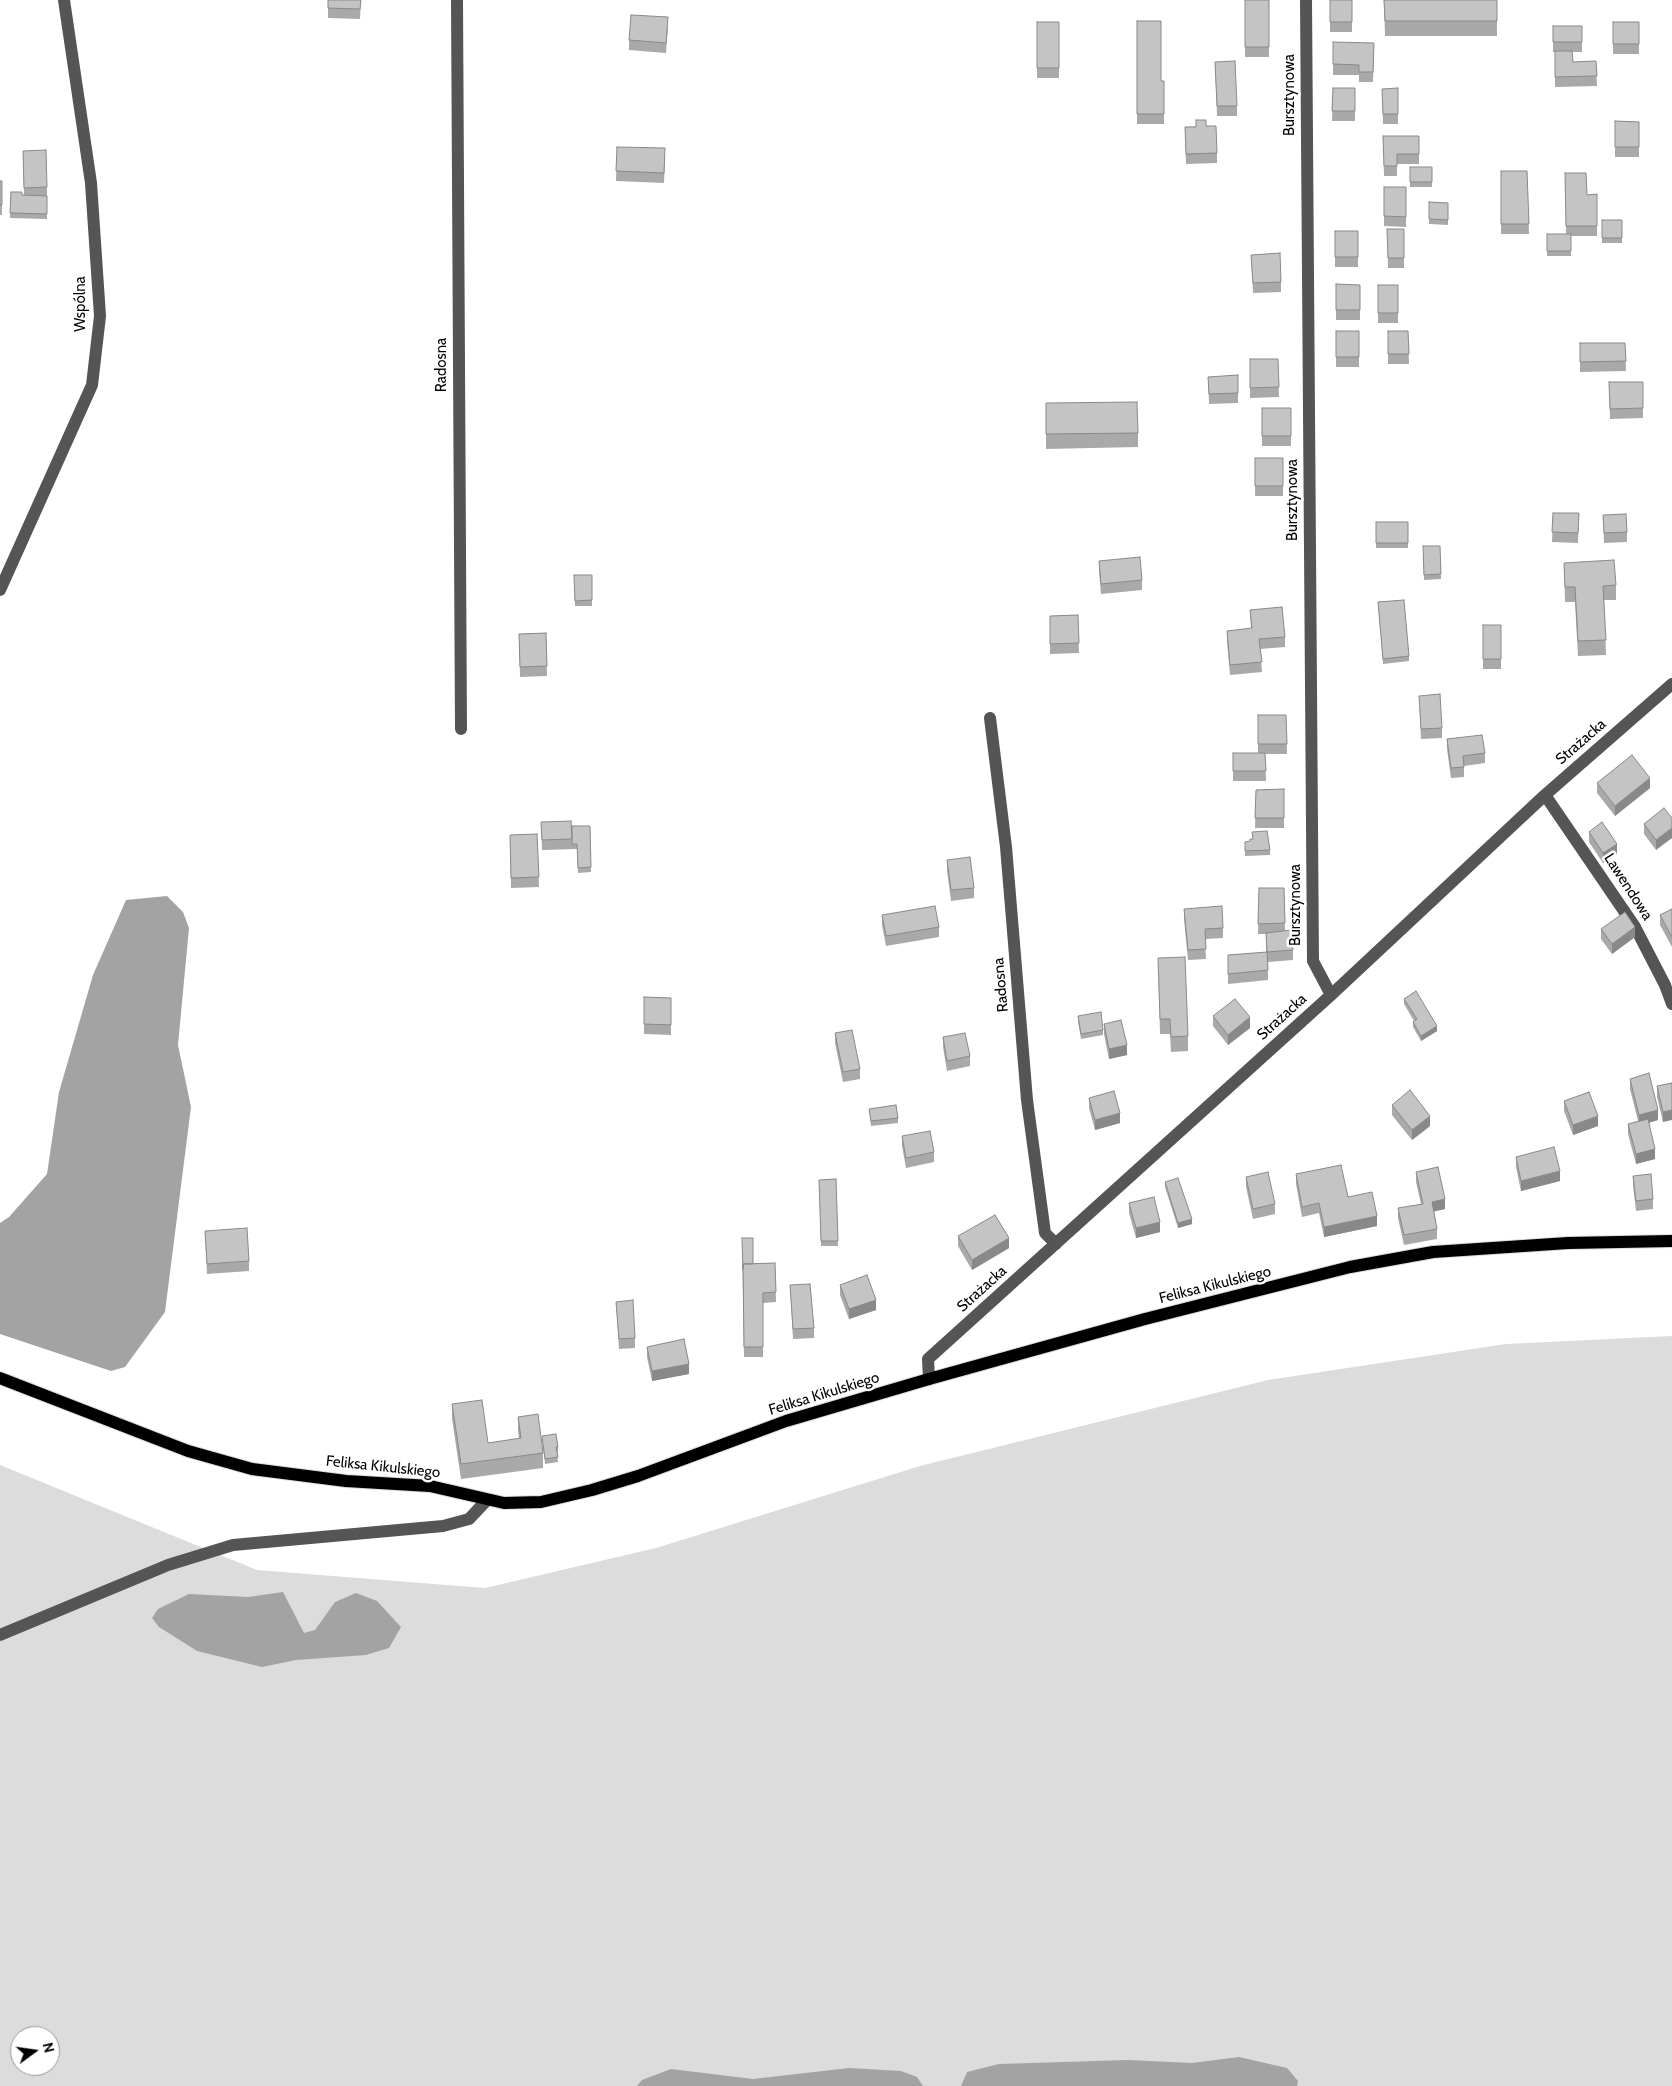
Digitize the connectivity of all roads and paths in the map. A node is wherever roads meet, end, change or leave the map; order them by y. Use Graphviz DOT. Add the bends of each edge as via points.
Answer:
graph roads {
  1 [pos="64,0"];
  2 [pos="457,0"];
  3 [pos="1306,0"];
  4 [pos="0,590"];
  5 [pos="1672,684"];
  6 [pos="990,718"];
  7 [pos="462,729"];
  8 [pos="1545,795"];
  9 [pos="1331,995"];
  10 [pos="1672,1004"];
  11 [pos="1672,1241"];
  12 [pos="1056,1244"];
  13 [pos="0,1378"];
  14 [pos="928,1378"];
  15 [pos="487,1500"];
  16 [pos="0,1636"];
  1 -- 4 [label="street, Wspólna" via="91,184 100,316 92,385"];
  2 -- 7 [label="street, Radosna"];
  3 -- 9 [label="street, Bursztynowa" via="1312,961"];
  5 -- 8 [label="street, Strażacka"];
  6 -- 12 [label="street, Radosna" via="1006,847 1027,1100 1045,1232"];
  8 -- 9 [label="street, Strażacka"];
  8 -- 10 [label="street, Lawendowa" via="1635,927"];
  9 -- 12 [label="street, Strażacka"];
  11 -- 14 [label="main road, Feliksa Kikulskiego" via="1568,1243 1433,1252 1359,1266 1145,1319"];
  12 -- 14 [label="street, Strażacka" via="928,1359"];
  13 -- 15 [label="main road, Feliksa Kikulskiego" via="188,1451 252,1469 346,1481 430,1486"];
  14 -- 15 [label="main road, Feliksa Kikulskiego" via="786,1421 592,1490 541,1502"];
  15 -- 16 [label="street" via="469,1519 443,1526 233,1546 168,1565"];
}
